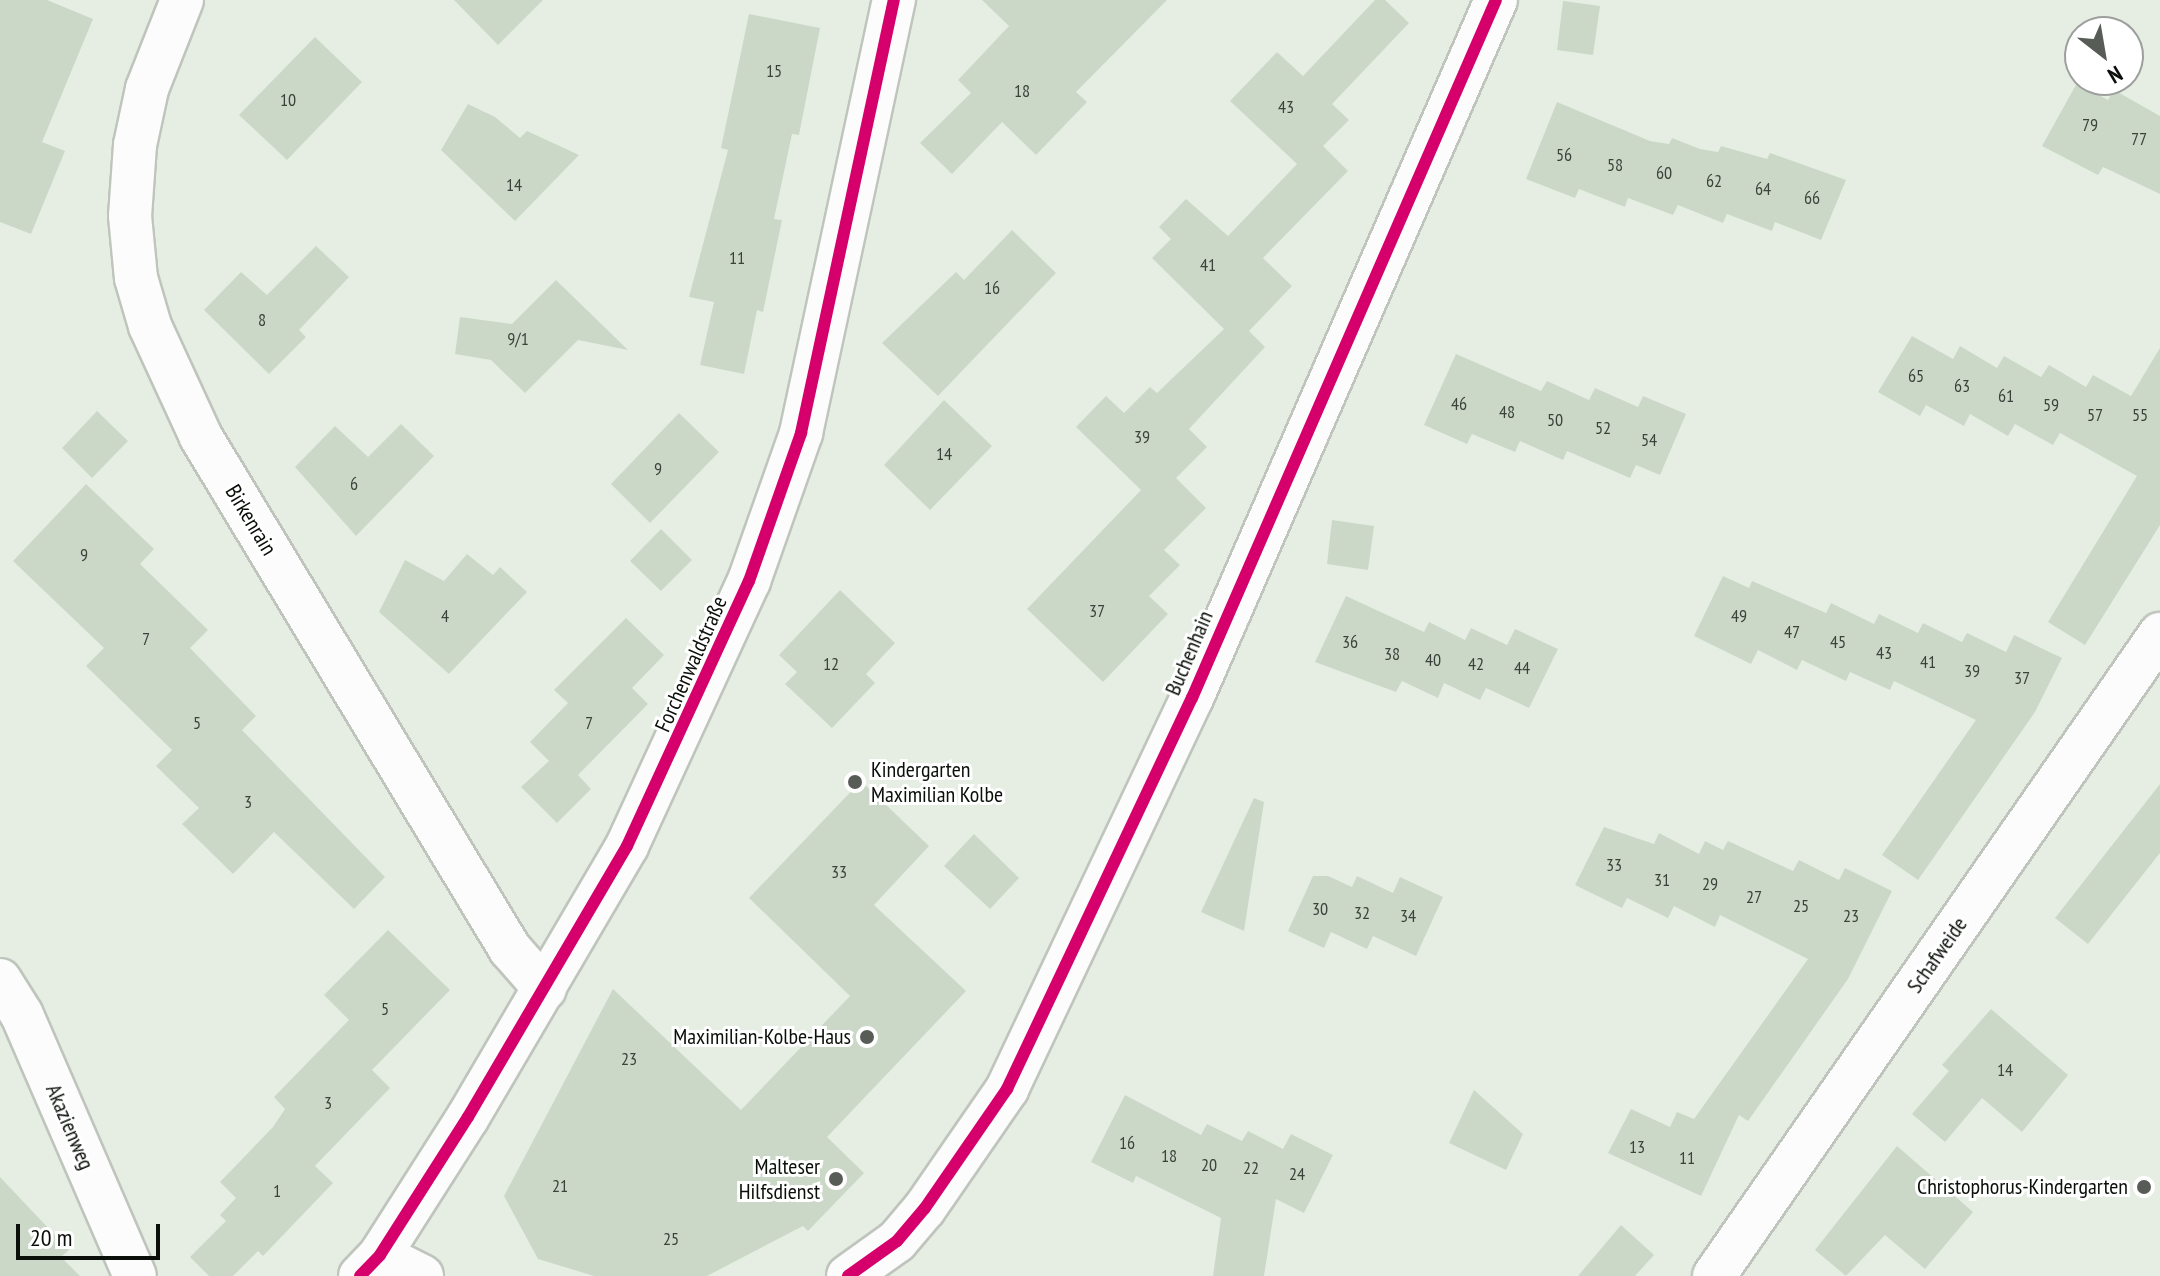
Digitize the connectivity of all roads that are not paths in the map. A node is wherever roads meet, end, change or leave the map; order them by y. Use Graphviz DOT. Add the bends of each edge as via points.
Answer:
graph roads {
  1 [pos="182,0"];
  2 [pos="894,0"];
  3 [pos="1496,0"];
  4 [pos="2160,634"];
  5 [pos="0,980"];
  6 [pos="545,989"];
  7 [pos="370,1266"];
  8 [pos="135,1276"];
  9 [pos="422,1276"];
  10 [pos="848,1276"];
  11 [pos="1714,1276"];
  1 -- 6 [label="street, Birkenrain" via="147,89 135,145 130,216 136,278 150,326 209,451 510,949"];
  2 -- 6 [label="street, Forchenwaldstraße" via="801,433 782,495 666,767"];
  3 -- 10 [label="street, Buchenhain" via="1179,726 1007,1089 897,1241"];
  4 -- 11 [label="street, Schafweide"];
  5 -- 8 [label="street, Akazienweg" via="22,1015"];
  6 -- 7 [label="street, Forchenwaldstraße"];
  7 -- 9 [label="street"];
}
